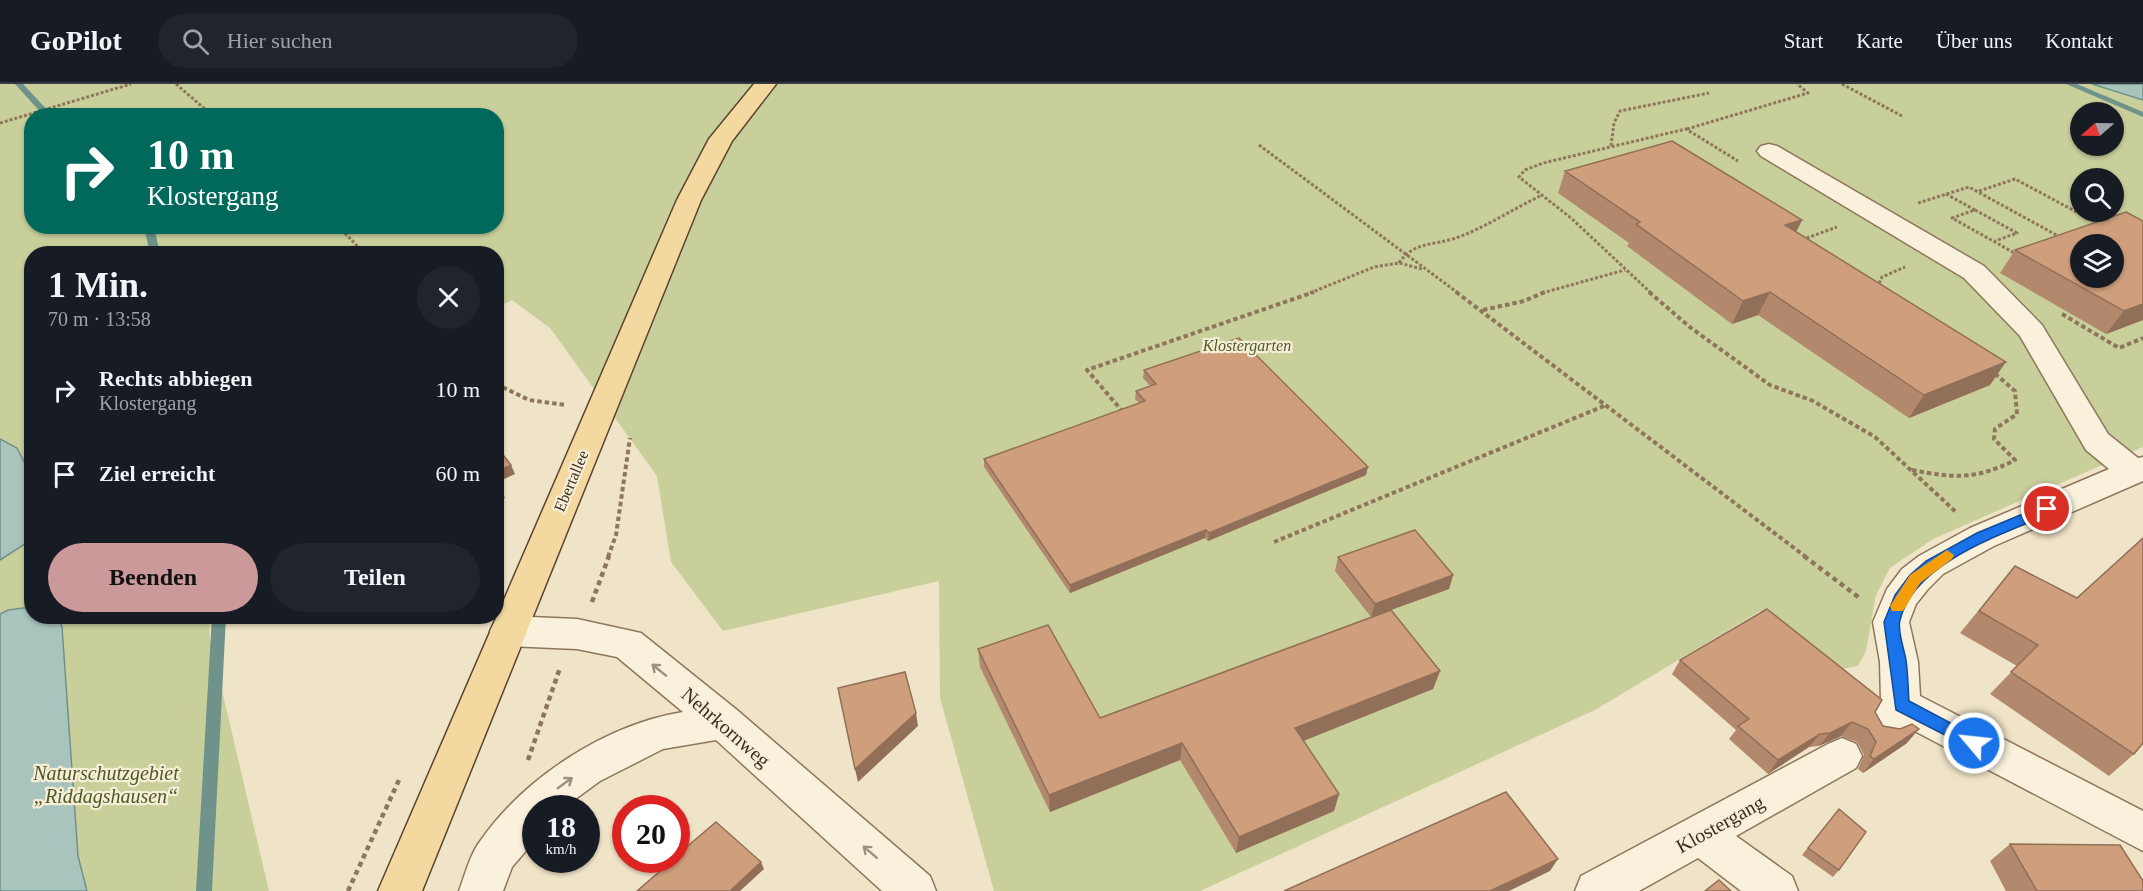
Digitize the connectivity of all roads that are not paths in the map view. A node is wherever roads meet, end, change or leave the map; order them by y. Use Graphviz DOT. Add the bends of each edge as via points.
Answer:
graph roads {
  1 [pos="765,84"];
  2 [pos="1769,151"];
  3 [pos="2138,470"];
  4 [pos="508,631"];
  5 [pos="723,722"];
  6 [pos="1842,756"];
  7 [pos="2143,832"];
  8 [pos="1701,834"];
  9 [pos="400,891"];
  10 [pos="481,891"];
  11 [pos="914,891"];
  12 [pos="1597,891"];
  13 [pos="1776,891"];
  1 -- 4 [label="main road, Ebertallee" via="740,112 704,168"];
  2 -- 3 [label="street" via="1974,272 2032,331 2097,442"];
  3 -- 7 [label="street" via="1982,537 1931,565 1900,599 1891,622 1899,662 1894,715"];
  5 -- 4 [label="street, Nehrkornweg, one-way" via="628,644 577,634"];
  4 -- 9 [label="main road, Ebertallee"];
  10 -- 5 [label="street, one-way" via="495,855 543,799 586,768 657,733"];
  11 -- 5 [label="street, Nehrkornweg, one-way"];
  6 -- 8 [label="street, Klostergang"];
  8 -- 12 [label="street, Klostergang"];
  8 -- 13 [label="street"];
}
